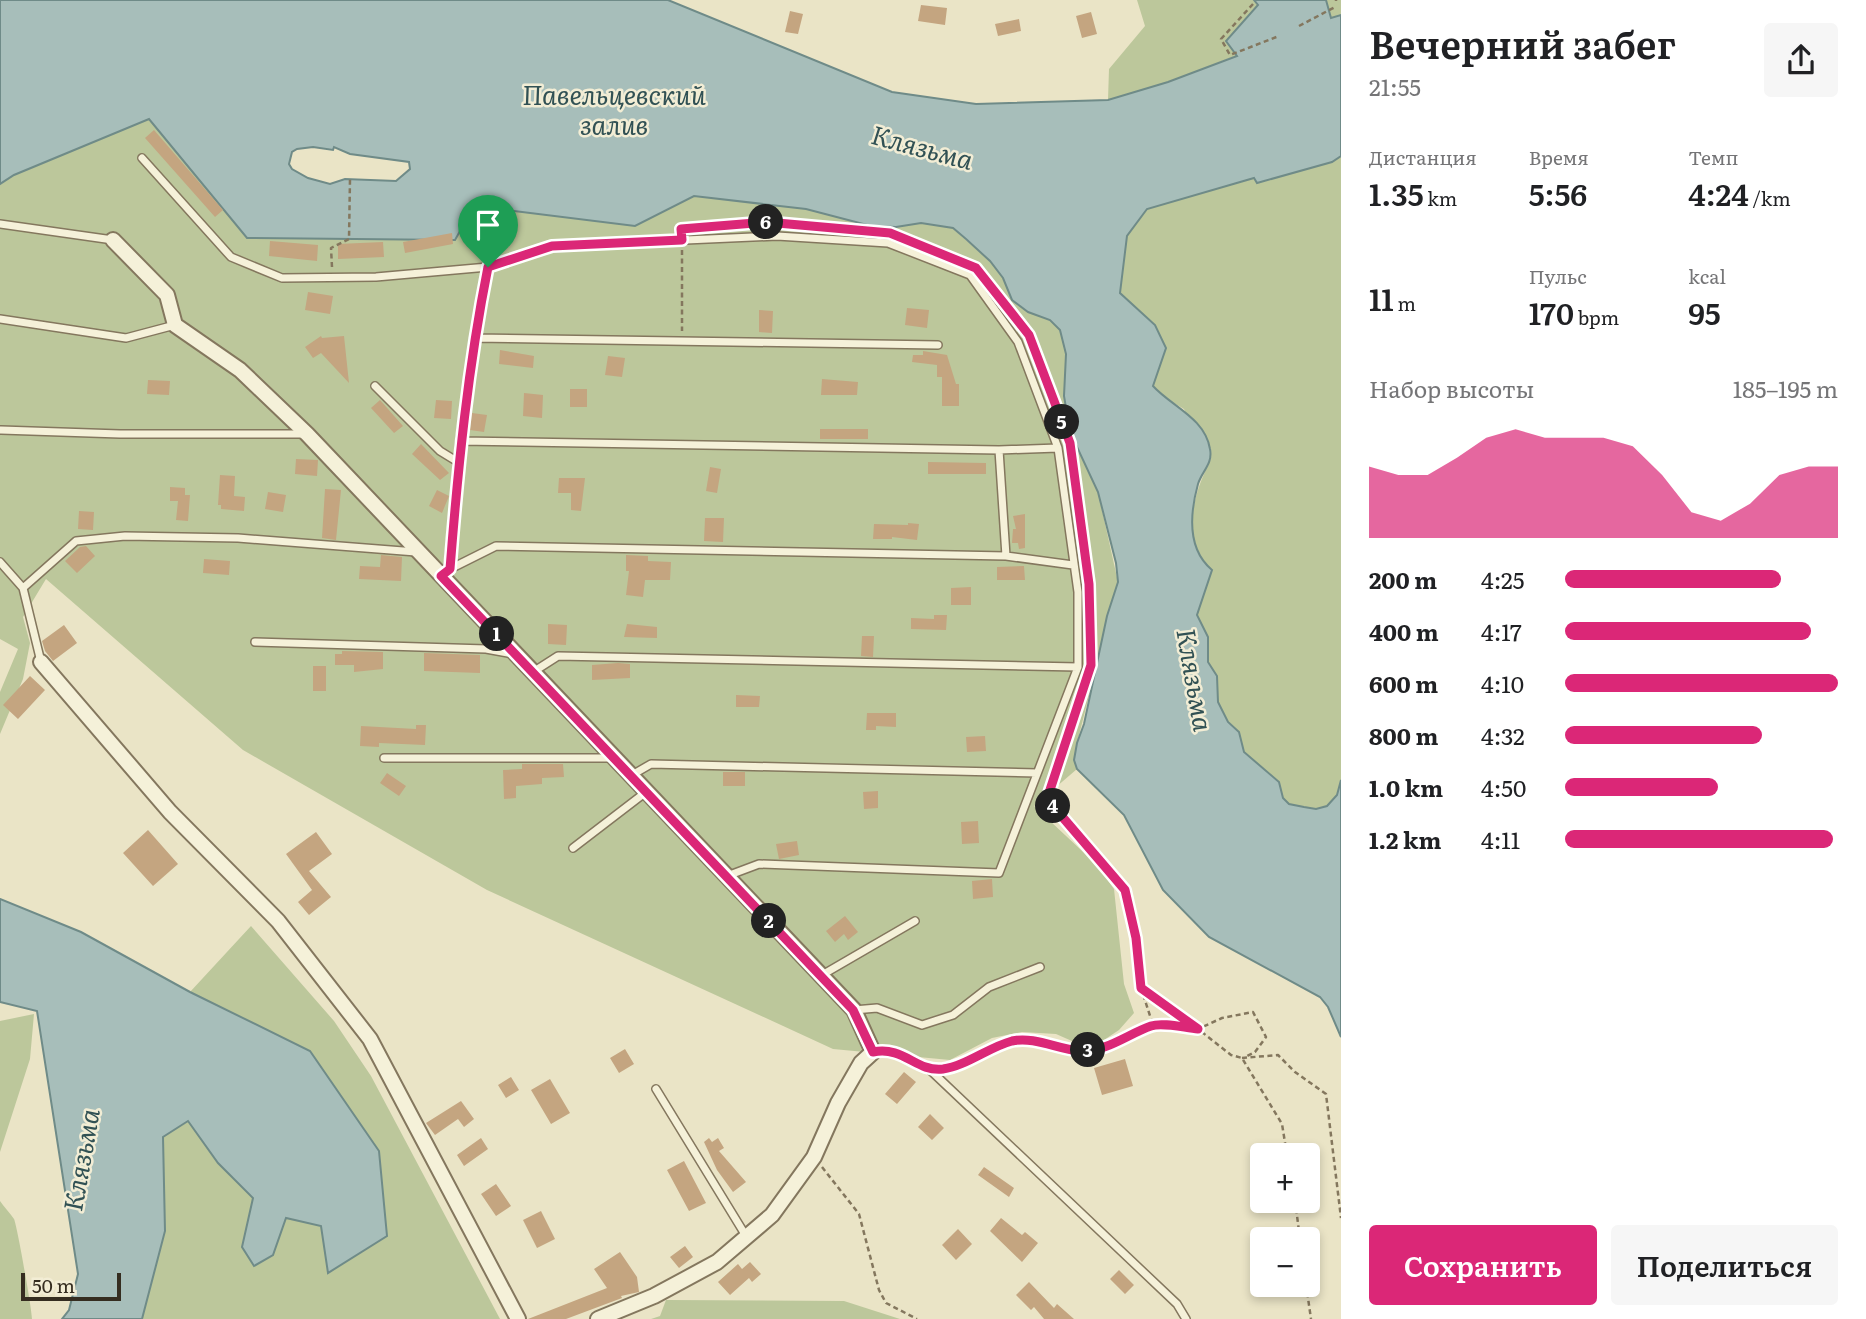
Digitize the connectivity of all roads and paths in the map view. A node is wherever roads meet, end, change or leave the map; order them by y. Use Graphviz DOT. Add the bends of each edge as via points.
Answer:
graph roads {
  1 [pos="1253,4"];
  2 [pos="1335,7"];
  3 [pos="1299,26"];
  4 [pos="1279,36"];
  5 [pos="142,158"];
  6 [pos="350,179"];
  7 [pos="0,224"];
  8 [pos="863,230"];
  9 [pos="113,240"];
  10 [pos="682,240"];
  11 [pos="488,267"];
  12 [pos="332,278"];
  13 [pos="999,296"];
  14 [pos="0,319"];
  15 [pos="175,325"];
  16 [pos="474,338"];
  17 [pos="683,341"];
  18 [pos="937,345"];
  19 [pos="375,386"];
  20 [pos="1,430"];
  21 [pos="307,434"];
  22 [pos="460,441"];
  23 [pos="1058,448"];
  24 [pos="999,450"];
  25 [pos="458,462"];
  26 [pos="418,552"];
  27 [pos="1006,556"];
  28 [pos="0,562"];
  29 [pos="1073,565"];
  30 [pos="445,573"];
  31 [pos="23,588"];
  32 [pos="255,642"];
  33 [pos="517,655"];
  34 [pos="41,662"];
  35 [pos="1078,667"];
  36 [pos="533,672"];
  37 [pos="384,758"];
  38 [pos="615,758"];
  39 [pos="1037,773"];
  40 [pos="631,775"];
  41 [pos="647,792"];
  42 [pos="573,848"];
  43 [pos="727,876"];
  44 [pos="915,921"];
  45 [pos="1040,967"];
  46 [pos="821,975"];
  47 [pos="1141,988"];
  48 [pos="853,1010"];
  49 [pos="1153,1025"];
  50 [pos="1198,1029"];
  51 [pos="873,1052"];
  52 [pos="1242,1058"];
  53 [pos="928,1068"];
  54 [pos="656,1089"];
  55 [pos="1285,1143"];
  56 [pos="814,1157"];
  57 [pos="1341,1218"];
  58 [pos="746,1236"];
  59 [pos="1308,1297"];
  60 [pos="518,1319"];
  61 [pos="598,1319"];
  62 [pos="917,1319"];
  63 [pos="1186,1319"];
  64 [pos="1311,1319"];
  1 -- 4 [label="path" via="1221,39 1230,55"];
  2 -- 3 [label="path"];
  5 -- 12 [label="lane" via="231,257 282,278"];
  6 -- 12 [label="path" via="349,239 331,248"];
  7 -- 9 [label="lane"];
  8 -- 10 [label="path" via="766,222 681,229"];
  9 -- 15 [label="street" via="167,295"];
  10 -- 11 [label="lane" via="552,246"];
  10 -- 17 [label="path"];
  10 -- 23 [label="lane" via="777,236 888,243 970,275 1018,342"];
  11 -- 12 [label="lane"];
  11 -- 16 [label="lane"];
  13 -- 47 [label="path" via="1029,335 1070,443 1089,584 1091,665 1047,799 1125,890"];
  14 -- 15 [label="lane" via="126,338"];
  15 -- 21 [label="street" via="240,370"];
  16 -- 17 [label="lane"];
  16 -- 22 [label="lane"];
  17 -- 18 [label="lane"];
  19 -- 25 [label="lane" via="440,452"];
  20 -- 21 [label="lane"];
  21 -- 26 [label="street"];
  22 -- 24 [label="lane"];
  22 -- 25 [label="lane"];
  23 -- 24 [label="lane"];
  23 -- 29 [label="lane"];
  24 -- 27 [label="lane"];
  25 -- 30 [label="lane"];
  26 -- 30 [label="street"];
  26 -- 31 [label="lane" via="238,538 125,536 76,541"];
  27 -- 29 [label="lane"];
  27 -- 30 [label="lane" via="496,547"];
  28 -- 31 [label="lane"];
  29 -- 35 [label="lane" via="1078,592"];
  30 -- 33 [label="street"];
  31 -- 34 [label="lane"];
  32 -- 33 [label="lane" via="486,649"];
  33 -- 36 [label="street"];
  34 -- 60 [label="street" via="170,812 278,922 370,1039"];
  35 -- 36 [label="lane" via="558,656"];
  35 -- 39 [label="lane"];
  36 -- 38 [label="street"];
  37 -- 38 [label="lane"];
  38 -- 40 [label="street"];
  39 -- 40 [label="lane" via="651,764"];
  39 -- 43 [label="lane" via="999,873 759,864"];
  40 -- 41 [label="street"];
  41 -- 42 [label="lane"];
  41 -- 43 [label="street"];
  43 -- 46 [label="street"];
  44 -- 46 [label="lane"];
  45 -- 48 [label="lane" via="989,987 953,1015 922,1025 877,1008"];
  46 -- 48 [label="street"];
  47 -- 49 [label="path"];
  47 -- 50 [label="path"];
  48 -- 51 [label="street"];
  49 -- 50 [label="path"];
  49 -- 53 [label="path" via="1115,1044 1082,1051 1017,1040 944,1069"];
  50 -- 52 [label="path" via="1231,1055"];
  50 -- 52 [label="path" via="1253,1012 1266,1037 1255,1052"];
  51 -- 53 [label="lane" via="897,1051"];
  51 -- 56 [label="street" via="861,1063 838,1103"];
  52 -- 55 [label="path" via="1282,1124"];
  52 -- 57 [label="path" via="1279,1055 1326,1094"];
  53 -- 63 [label="lane" via="1177,1304"];
  54 -- 58 [label="lane"];
  56 -- 58 [label="street" via="772,1215"];
  56 -- 62 [label="path" via="859,1214 886,1303"];
  58 -- 61 [label="street" via="717,1262"];
  59 -- 64 [label="path"];
}
